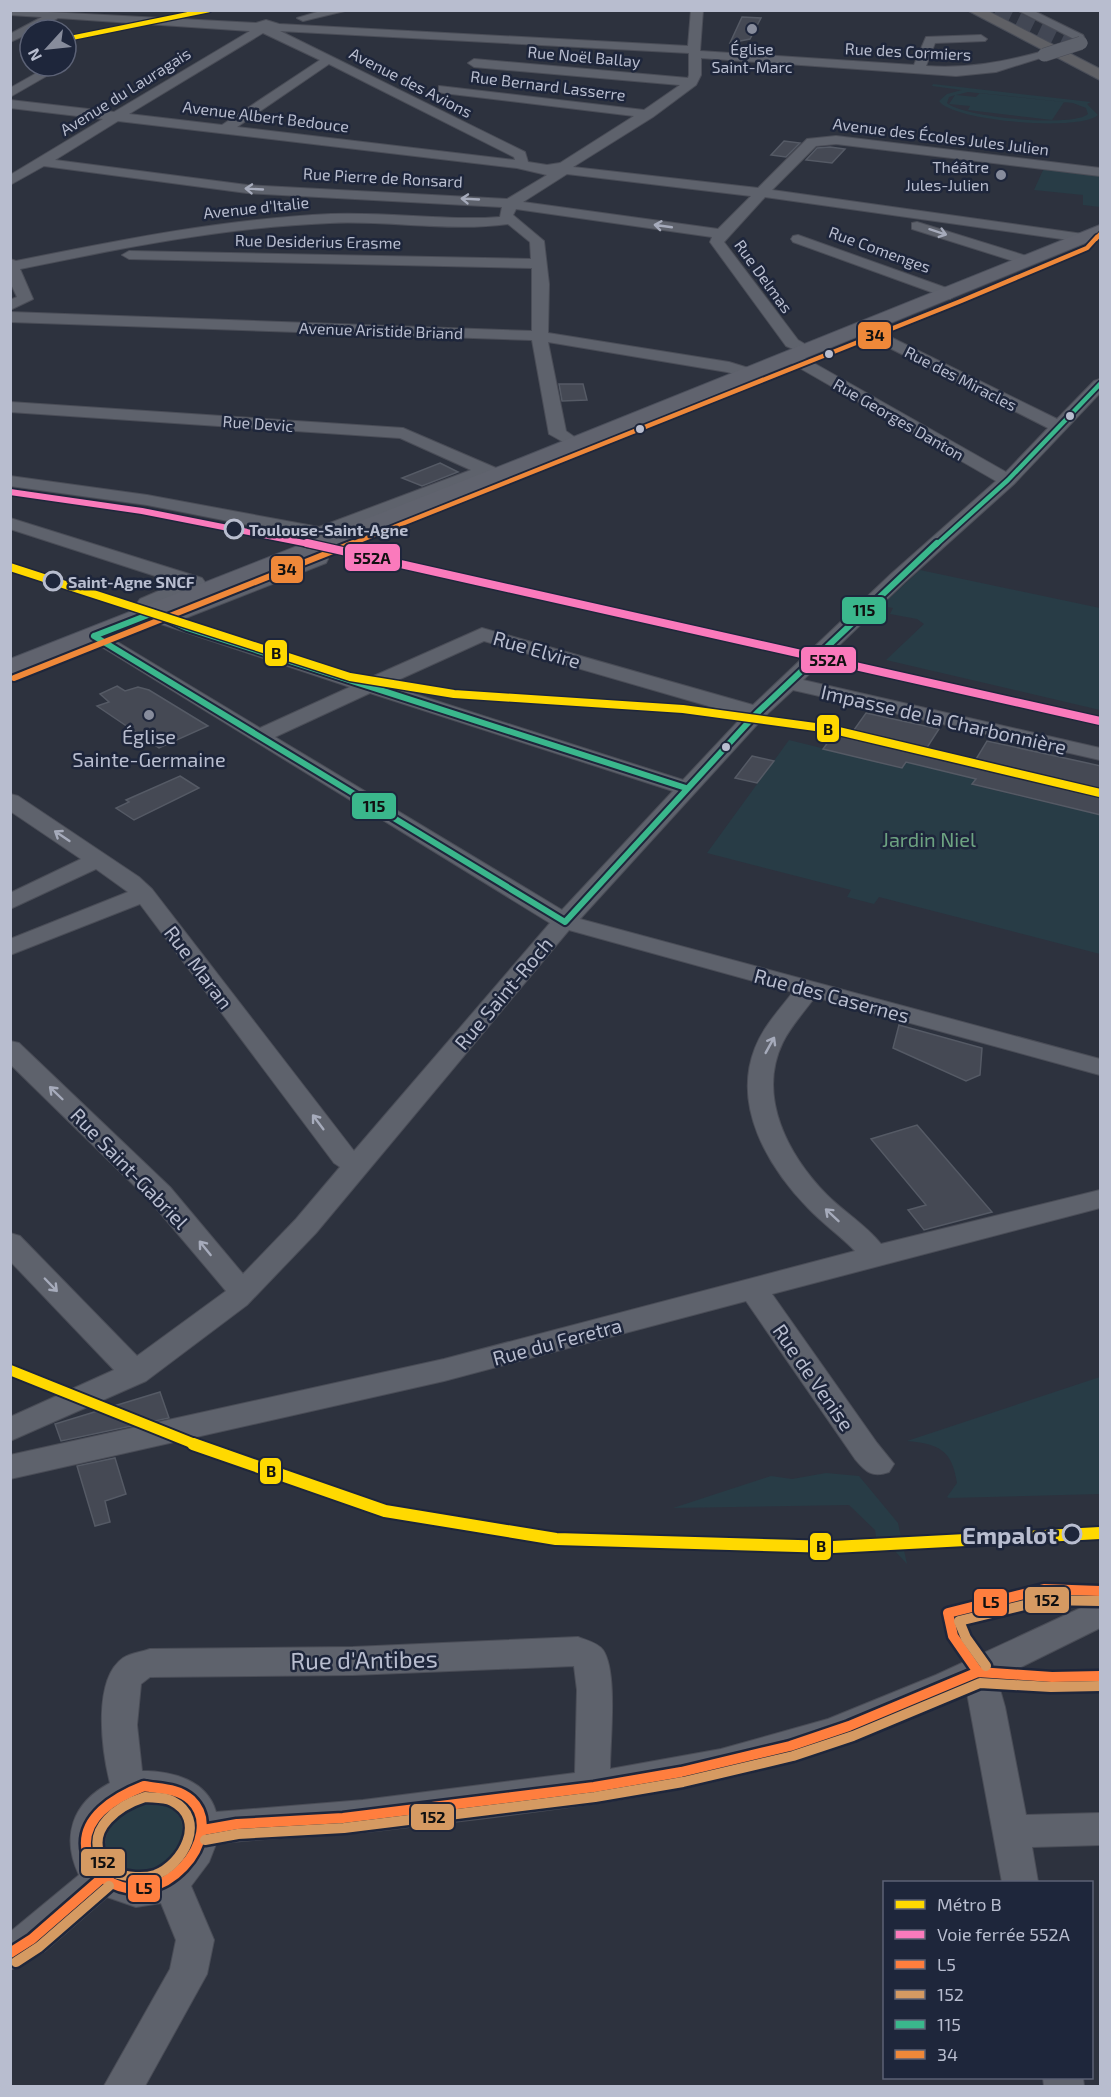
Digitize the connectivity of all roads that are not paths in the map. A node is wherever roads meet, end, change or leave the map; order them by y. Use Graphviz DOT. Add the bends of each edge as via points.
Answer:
graph roads {
  1 [pos="231,10"];
  2 [pos="344,10"];
  3 [pos="697,10"];
  4 [pos="974,10"];
  5 [pos="1022,10"];
  6 [pos="10,12"];
  7 [pos="56,14"];
  8 [pos="997,22"];
  9 [pos="266,27"];
  10 [pos="502,38"];
  11 [pos="10,39"];
  12 [pos="981,39"];
  13 [pos="1078,46"];
  14 [pos="695,52"];
  15 [pos="1101,59"];
  16 [pos="329,60"];
  17 [pos="1000,62"];
  18 [pos="920,64"];
  19 [pos="466,70"];
  20 [pos="1101,75"];
  21 [pos="37,78"];
  22 [pos="1101,81"];
  23 [pos="692,82"];
  24 [pos="443,89"];
  25 [pos="10,93"];
  26 [pos="10,104"];
  27 [pos="419,105"];
  28 [pos="648,114"];
  29 [pos="115,117"];
  30 [pos="224,129"];
  31 [pos="42,162"];
  32 [pos="514,164"];
  33 [pos="556,170"];
  34 [pos="1101,172"];
  35 [pos="10,181"];
  36 [pos="763,193"];
  37 [pos="503,202"];
  38 [pos="900,211"];
  39 [pos="509,220"];
  40 [pos="493,222"];
  41 [pos="721,234"];
  42 [pos="532,235"];
  43 [pos="1092,235"];
  44 [pos="798,239"];
  45 [pos="98,249"];
  46 [pos="1028,261"];
  47 [pos="539,264"];
  48 [pos="11,266"];
  49 [pos="950,294"];
  50 [pos="10,306"];
  51 [pos="10,317"];
  52 [pos="862,328"];
  53 [pos="540,336"];
  54 [pos="799,353"];
  55 [pos="749,373"];
  56 [pos="1101,384"];
  57 [pos="10,407"];
  58 [pos="1060,427"];
  59 [pos="574,443"];
  60 [pos="491,473"];
  61 [pos="1008,480"];
  62 [pos="10,481"];
  63 [pos="10,523"];
  64 [pos="319,559"];
  65 [pos="159,616"];
  66 [pos="94,636"];
  67 [pos="10,668"];
  68 [pos="788,683"];
  69 [pos="367,686"];
  70 [pos="757,713"];
  71 [pos="260,736"];
  72 [pos="1101,754"];
  73 [pos="686,788"];
  74 [pos="10,801"];
  75 [pos="97,860"];
  76 [pos="144,894"];
  77 [pos="10,902"];
  78 [pos="565,922"];
  79 [pos="10,948"];
  80 [pos="808,988"];
  81 [pos="10,1049"];
  82 [pos="1101,1067"];
  83 [pos="356,1165"];
  84 [pos="1101,1200"];
  85 [pos="10,1243"];
  86 [pos="874,1255"];
  87 [pos="752,1288"];
  88 [pos="246,1290"];
  89 [pos="135,1373"];
  90 [pos="10,1430"];
  91 [pos="878,1464"];
  92 [pos="10,1467"];
  93 [pos="1101,1613"];
  94 [pos="978,1672"];
  95 [pos="594,1787"];
  96 [pos="129,1790"];
  97 [pos="1101,1829"];
  98 [pos="203,1830"];
  99 [pos="1010,1832"];
  100 [pos="102,1878"];
  101 [pos="171,1881"];
  102 [pos="1020,1881"];
  103 [pos="10,1953"];
  104 [pos="124,2086"];
  1 -- 9 [label="street, Avenue des Avions"];
  2 -- 9 [label="street"];
  3 -- 14 [label="street"];
  4 -- 8 [label="highway"];
  5 -- 13 [label="street" via="1079,37 1082,39"];
  6 -- 7 [label="street"];
  7 -- 9 [label="street"];
  7 -- 11 [label="street"];
  8 -- 20 [label="highway"];
  8 -- 22 [label="highway" via="994,25"];
  9 -- 10 [label="street, Rue des Cormiers"];
  9 -- 16 [label="street, Avenue des Avions"];
  9 -- 29 [label="street, Avenue du Lauragais"];
  10 -- 14 [label="street, Rue des Cormiers"];
  10 -- 19 [label="street"];
  12 -- 18 [label="street" via="930,39"];
  13 -- 15 [label="highway"];
  13 -- 18 [label="street, Rue des Cormiers, bridge" via="986,70"];
  14 -- 18 [label="street, Rue des Cormiers"];
  14 -- 23 [label="street"];
  16 -- 27 [label="street, Avenue des Avions"];
  16 -- 30 [label="street"];
  17 -- 18 [label="street"];
  19 -- 23 [label="street, Rue Noël Ballay"];
  19 -- 24 [label="street"];
  21 -- 25 [label="street"];
  23 -- 28 [label="street"];
  24 -- 27 [label="street"];
  24 -- 28 [label="street, Rue Bernard Lasserre"];
  26 -- 29 [label="street, Avenue Albert Bedouce"];
  27 -- 32 [label="street, Avenue des Avions" via="523,159"];
  28 -- 33 [label="street"];
  29 -- 30 [label="street, Avenue Albert Bedouce"];
  29 -- 31 [label="street, Avenue du Lauragais"];
  30 -- 32 [label="street, Avenue Albert Bedouce"];
  31 -- 35 [label="street, Avenue du Lauragais"];
  37 -- 31 [label="street, Rue Pierre de Ronsard, one-way" via="247,189"];
  32 -- 33 [label="street, Avenue Albert Bedouce"];
  33 -- 36 [label="street, Avenue Albert Bedouce"];
  33 -- 37 [label="street"];
  34 -- 36 [label="street, Avenue des Écoles Jules Julien" via="819,140 812,142"];
  36 -- 38 [label="street, Avenue Albert Bedouce"];
  36 -- 41 [label="street, Rue Delmas"];
  37 -- 39 [label="street"];
  37 -- 40 [label="street" via="489,217"];
  41 -- 37 [label="street, Rue Pierre de Ronsard, one-way"];
  38 -- 43 [label="street, Avenue Albert Bedouce"];
  38 -- 46 [label="street, one-way" via="892,216"];
  39 -- 40 [label="street, Avenue d'Italie"];
  39 -- 42 [label="street"];
  40 -- 42 [label="street"];
  40 -- 45 [label="street, Avenue d'Italie" via="317,219 200,231"];
  41 -- 54 [label="street, Rue Delmas" via="717,242"];
  42 -- 47 [label="street" via="537,242"];
  43 -- 46 [label="main road"];
  44 -- 49 [label="street, Rue Comenges"];
  45 -- 47 [label="street, Rue Desiderius Erasme" via="118,254"];
  45 -- 48 [label="street, Avenue d'Italie"];
  46 -- 49 [label="main road"];
  47 -- 53 [label="street"];
  48 -- 50 [label="street" via="24,299"];
  49 -- 52 [label="main road"];
  51 -- 53 [label="street, Avenue Aristide Briand"];
  52 -- 54 [label="main road"];
  52 -- 58 [label="street, Rue des Miracles"];
  53 -- 55 [label="street, Avenue Aristide Briand"];
  53 -- 59 [label="street" via="555,430"];
  54 -- 55 [label="main road"];
  54 -- 61 [label="street, Rue Georges Danton" via="969,460"];
  55 -- 59 [label="main road"];
  56 -- 58 [label="street, Rue Saint-Roch"];
  57 -- 60 [label="street, Rue Devic" via="404,433"];
  58 -- 61 [label="street, Rue Saint-Roch"];
  59 -- 60 [label="main road"];
  60 -- 62 [label="street" via="327,532 186,506"];
  60 -- 65 [label="main road"];
  61 -- 68 [label="street, Rue Saint-Roch"];
  63 -- 65 [label="street" via="195,582 147,603 148,609"];
  64 -- 65 [label="street"];
  65 -- 66 [label="main road"];
  65 -- 69 [label="street"];
  66 -- 67 [label="main road"];
  66 -- 71 [label="street, Rue des Casernes"];
  68 -- 70 [label="street, Rue Saint-Roch"];
  68 -- 72 [label="street, Impasse de la Charbonnière"];
  69 -- 70 [label="street, Rue Elvire" via="482,634"];
  69 -- 71 [label="street, Rue Elvire"];
  69 -- 73 [label="street"];
  70 -- 73 [label="street, Rue Saint-Roch"];
  71 -- 78 [label="street, Rue des Casernes"];
  73 -- 78 [label="street, Rue Saint-Roch"];
  75 -- 74 [label="street, Rue Maran, one-way"];
  75 -- 76 [label="street, Rue Maran"];
  75 -- 77 [label="street"];
  76 -- 79 [label="street"];
  83 -- 76 [label="street, Rue Maran, one-way" via="344,1157"];
  78 -- 80 [label="street, Rue des Casernes"];
  78 -- 83 [label="street, Rue Saint-Roch"];
  80 -- 82 [label="street, Rue des Casernes"];
  86 -- 80 [label="street, one-way" via="796,1176 779,1152 760,1101 760,1075 767,1048"];
  88 -- 81 [label="street, Rue Saint-Gabriel, one-way" via="231,1280 160,1194"];
  83 -- 88 [label="street, Rue Saint-Roch"];
  84 -- 86 [label="street, Rue du Feretra"];
  85 -- 89 [label="street, one-way"];
  86 -- 87 [label="street, Rue du Feretra"];
  87 -- 91 [label="street, Rue de Venise"];
  87 -- 92 [label="street, Rue du Feretra" via="399,1381"];
  88 -- 89 [label="street, Rue Saint-Roch"];
  89 -- 90 [label="street, Rue Saint-Roch"];
  93 -- 94 [label="street"];
  94 -- 95 [label="street" via="790,1746 681,1772"];
  94 -- 99 [label="street"];
  95 -- 96 [label="street, Rue d'Antibes" via="591,1763 595,1679 590,1658 578,1651 135,1667 125,1680 120,1706 122,1765"];
  95 -- 98 [label="street" via="343,1818 237,1824"];
  96 -- 98 [label="street" via="159,1786 186,1796 201,1817"];
  96 -- 100 [label="street" via="102,1808 87,1836 87,1852"];
  97 -- 99 [label="street"];
  98 -- 101 [label="street" via="195,1858"];
  99 -- 102 [label="street"];
  100 -- 101 [label="street" via="142,1889"];
  100 -- 103 [label="street" via="32,1939"];
  101 -- 104 [label="street" via="195,1940 188,1974"];
}
